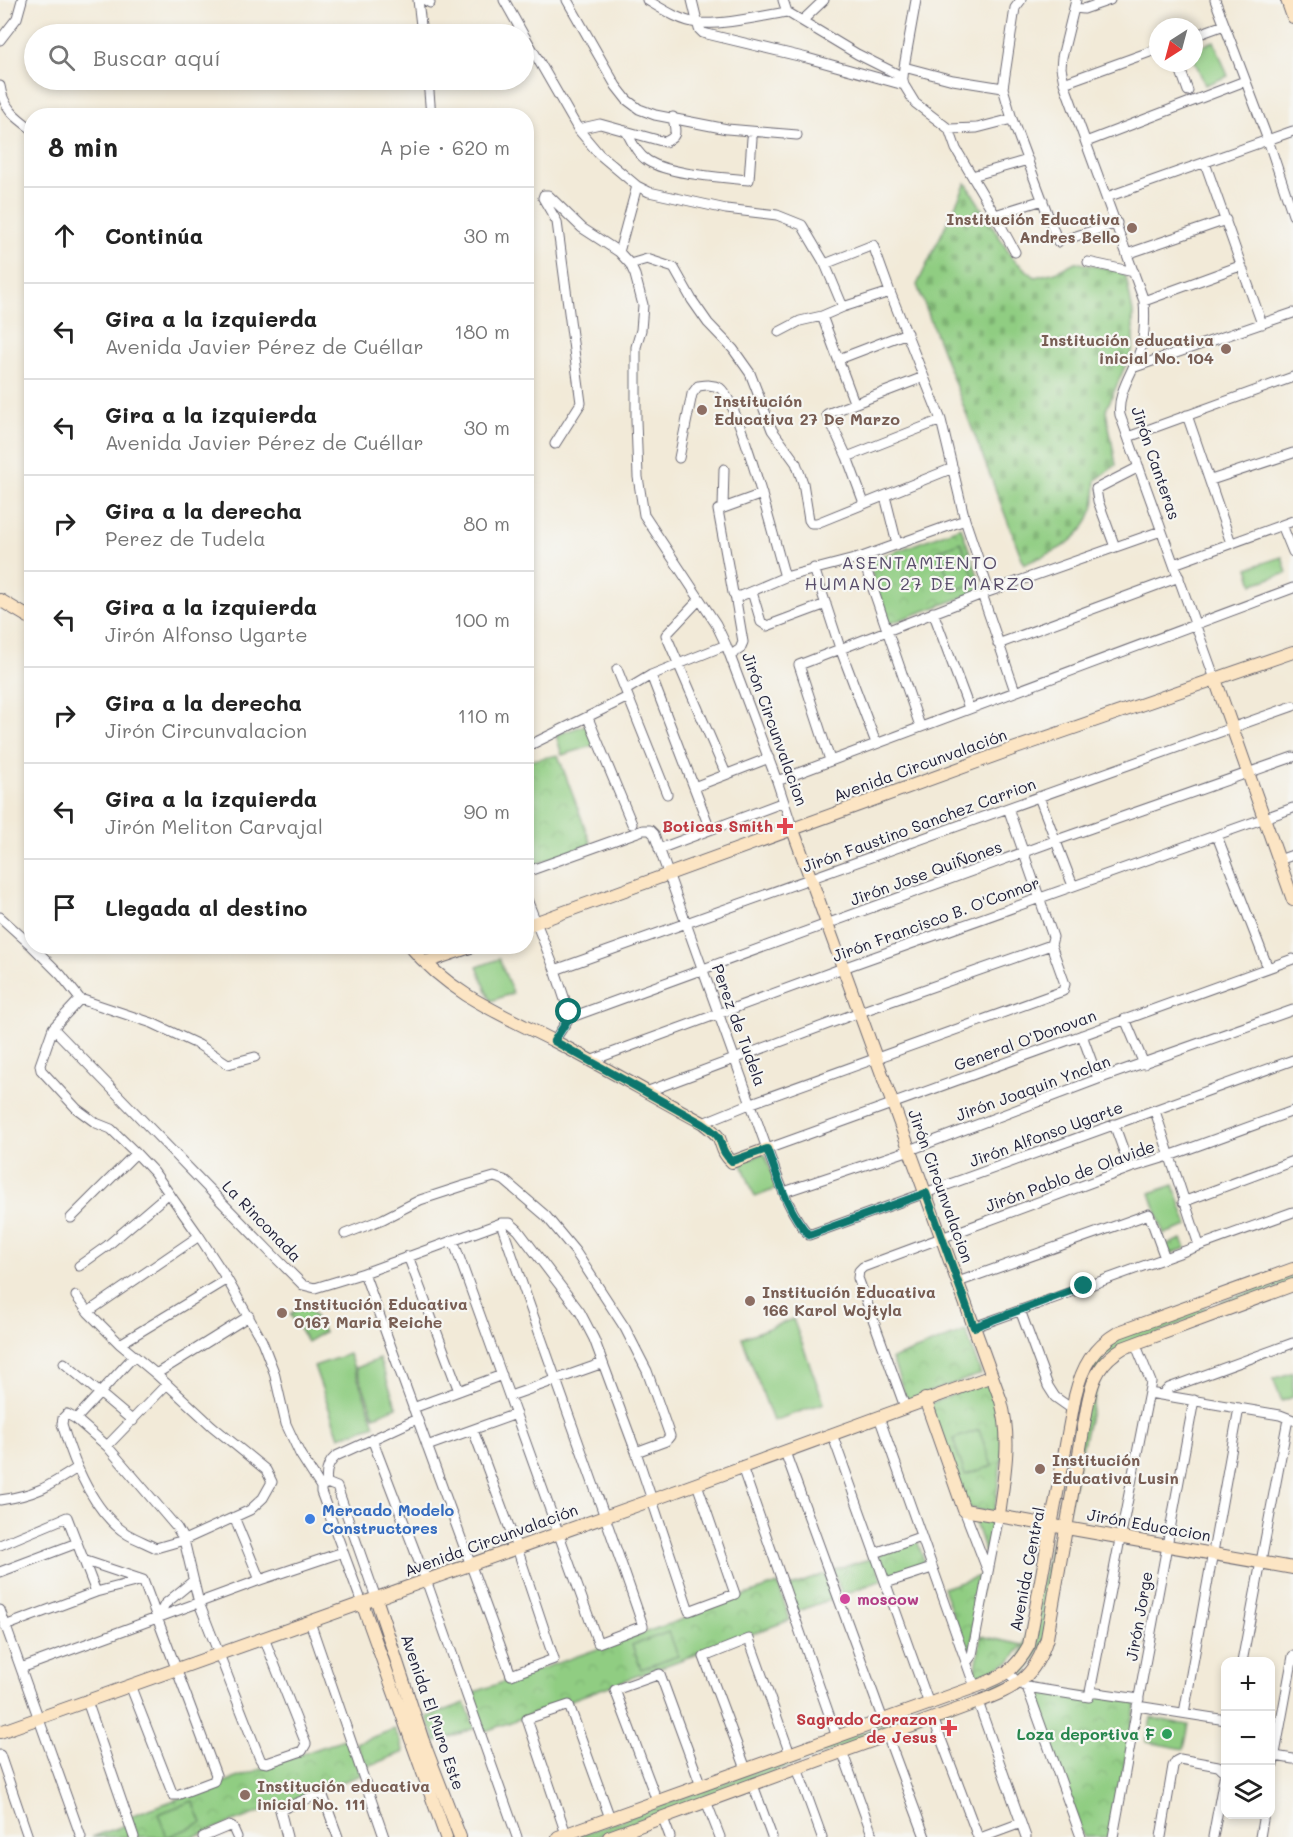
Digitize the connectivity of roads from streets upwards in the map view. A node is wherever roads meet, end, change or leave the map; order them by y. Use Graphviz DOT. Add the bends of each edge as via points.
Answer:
graph roads {
  1 [pos="22,0"];
  2 [pos="418,0"];
  3 [pos="504,0"];
  4 [pos="567,0"];
  5 [pos="647,0"];
  6 [pos="692,0"];
  7 [pos="783,0"];
  8 [pos="824,0"];
  9 [pos="916,0"];
  10 [pos="1021,0"];
  11 [pos="1110,0"];
  12 [pos="1215,0"];
  13 [pos="1287,0"];
  14 [pos="1075,4"];
  15 [pos="788,12"];
  16 [pos="1293,17"];
  17 [pos="802,21"];
  18 [pos="698,23"];
  19 [pos="421,24"];
  20 [pos="517,24"];
  21 [pos="1224,25"];
  22 [pos="1203,33"];
  23 [pos="0,40"];
  24 [pos="1149,52"];
  25 [pos="534,54"];
  26 [pos="1181,72"];
  27 [pos="904,77"];
  28 [pos="1245,81"];
  29 [pos="1064,83"];
  30 [pos="0,86"];
  31 [pos="1003,88"];
  32 [pos="429,90"];
  33 [pos="1188,91"];
  34 [pos="430,108"];
  35 [pos="673,117"];
  36 [pos="1012,119"];
  37 [pos="24,123"];
  38 [pos="578,129"];
  39 [pos="948,129"];
  40 [pos="626,131"];
  41 [pos="1293,131"];
  42 [pos="797,135"];
  43 [pos="752,138"];
  44 [pos="1268,140"];
  45 [pos="1086,142"];
  46 [pos="1028,160"];
  47 [pos="1205,163"];
  48 [pos="972,176"];
  49 [pos="638,186"];
  50 [pos="1107,197"];
  51 [pos="1043,200"];
  52 [pos="995,215"];
  53 [pos="1293,215"];
  54 [pos="1226,220"];
  55 [pos="1117,223"];
  56 [pos="1070,238"];
  57 [pos="1058,242"];
  58 [pos="620,252"];
  59 [pos="1015,252"];
  60 [pos="1128,254"];
  61 [pos="1088,262"];
  62 [pos="630,264"];
  63 [pos="825,264"];
  64 [pos="1240,266"];
  65 [pos="1134,272"];
  66 [pos="890,292"];
  67 [pos="1144,301"];
  68 [pos="843,307"];
  69 [pos="1293,313"];
  70 [pos="822,316"];
  71 [pos="1262,324"];
  72 [pos="779,332"];
  73 [pos="907,333"];
  74 [pos="839,359"];
  75 [pos="1135,367"];
  76 [pos="924,377"];
  77 [pos="1293,377"];
  78 [pos="854,402"];
  79 [pos="1187,415"];
  80 [pos="941,420"];
  81 [pos="1128,436"];
  82 [pos="555,444"];
  83 [pos="1293,453"];
  84 [pos="847,457"];
  85 [pos="679,458"];
  86 [pos="1139,467"];
  87 [pos="953,468"];
  88 [pos="724,469"];
  89 [pos="1211,480"];
  90 [pos="762,494"];
  91 [pos="885,496"];
  92 [pos="864,503"];
  93 [pos="723,508"];
  94 [pos="965,520"];
  95 [pos="1293,521"];
  96 [pos="1282,525"];
  97 [pos="1161,531"];
  98 [pos="1231,543"];
  99 [pos="897,544"];
  100 [pos="1115,547"];
  101 [pos="1293,552"];
  102 [pos="862,557"];
  103 [pos="1174,564"];
  104 [pos="814,568"];
  105 [pos="784,577"];
  106 [pos="1179,577"];
  107 [pos="1293,588"];
  108 [pos="752,592"];
  109 [pos="985,592"];
  110 [pos="736,596"];
  111 [pos="0,600"];
  112 [pos="699,600"];
  113 [pos="826,604"];
  114 [pos="933,612"];
  115 [pos="24,614"];
  116 [pos="1195,624"];
  117 [pos="885,631"];
  118 [pos="998,644"];
  119 [pos="726,645"];
  120 [pos="840,648"];
  121 [pos="1293,652"];
  122 [pos="731,655"];
  123 [pos="679,663"];
  124 [pos="617,669"];
  125 [pos="651,675"];
  126 [pos="1215,679"];
  127 [pos="1015,691"];
  128 [pos="627,694"];
  129 [pos="1293,706"];
  130 [pos="969,708"];
  131 [pos="588,718"];
  132 [pos="920,726"];
  133 [pos="1232,728"];
  134 [pos="534,743"];
  135 [pos="876,743"];
  136 [pos="1293,757"];
  137 [pos="769,758"];
  138 [pos="830,760"];
  139 [pos="726,774"];
  140 [pos="1248,774"];
  141 [pos="777,781"];
  142 [pos="694,787"];
  143 [pos="667,794"];
  144 [pos="1039,797"];
  145 [pos="784,802"];
  146 [pos="1008,808"];
  147 [pos="1293,808"];
  148 [pos="1264,819"];
  149 [pos="632,824"];
  150 [pos="710,829"];
  151 [pos="794,830"];
  152 [pos="1217,836"];
  153 [pos="1057,840"];
  154 [pos="659,849"];
  155 [pos="1025,853"];
  156 [pos="1293,855"];
  157 [pos="1280,860"];
  158 [pos="534,869"];
  159 [pos="668,873"];
  160 [pos="811,880"];
  161 [pos="1073,886"];
  162 [pos="1040,898"];
  163 [pos="1293,900"];
  164 [pos="0,917"];
  165 [pos="534,924"];
  166 [pos="686,924"];
  167 [pos="828,924"];
  168 [pos="534,931"];
  169 [pos="24,939"];
  170 [pos="1051,945"];
  171 [pos="40,954"];
  172 [pos="417,954"];
  173 [pos="450,954"];
  174 [pos="1293,959"];
  175 [pos="426,962"];
  176 [pos="843,968"];
  177 [pos="1268,968"];
  178 [pos="703,969"];
  179 [pos="555,970"];
  180 [pos="80,999"];
  181 [pos="1293,1010"];
  182 [pos="860,1012"];
  183 [pos="720,1013"];
  184 [pos="569,1018"];
  185 [pos="1125,1019"];
  186 [pos="53,1028"];
  187 [pos="1082,1035"];
  188 [pos="554,1041"];
  189 [pos="255,1057"];
  190 [pos="876,1058"];
  191 [pos="736,1059"];
  192 [pos="1293,1060"];
  193 [pos="590,1061"];
  194 [pos="1144,1064"];
  195 [pos="1098,1079"];
  196 [pos="646,1092"];
  197 [pos="752,1103"];
  198 [pos="893,1103"];
  199 [pos="1155,1111"];
  200 [pos="1293,1111"];
  201 [pos="703,1124"];
  202 [pos="1114,1124"];
  203 [pos="767,1149"];
  204 [pos="910,1150"];
  205 [pos="136,1153"];
  206 [pos="1169,1156"];
  207 [pos="1293,1161"];
  208 [pos="1130,1168"];
  209 [pos="784,1192"];
  210 [pos="169,1193"];
  211 [pos="926,1193"];
  212 [pos="1183,1202"];
  213 [pos="1293,1212"];
  214 [pos="71,1218"];
  215 [pos="501,1223"];
  216 [pos="345,1234"];
  217 [pos="809,1235"];
  218 [pos="199,1236"];
  219 [pos="943,1238"];
  220 [pos="453,1240"];
  221 [pos="1199,1245"];
  222 [pos="408,1256"];
  223 [pos="1165,1258"];
  224 [pos="79,1266"];
  225 [pos="1293,1269"];
  226 [pos="364,1273"];
  227 [pos="227,1279"];
  228 [pos="958,1282"];
  229 [pos="1293,1285"];
  230 [pos="76,1296"];
  231 [pos="1208,1300"];
  232 [pos="1020,1310"];
  233 [pos="88,1312"];
  234 [pos="1213,1314"];
  235 [pos="249,1316"];
  236 [pos="974,1327"];
  237 [pos="1136,1343"];
  238 [pos="1293,1343"];
  239 [pos="120,1344"];
  240 [pos="134,1356"];
  241 [pos="64,1363"];
  242 [pos="603,1363"];
  243 [pos="156,1374"];
  244 [pos="502,1375"];
  245 [pos="992,1376"];
  246 [pos="554,1379"];
  247 [pos="167,1384"];
  248 [pos="459,1391"];
  249 [pos="100,1393"];
  250 [pos="1149,1393"];
  251 [pos="1162,1395"];
  252 [pos="510,1396"];
  253 [pos="925,1399"];
  254 [pos="1194,1400"];
  255 [pos="905,1407"];
  256 [pos="413,1408"];
  257 [pos="1239,1408"];
  258 [pos="1072,1409"];
  259 [pos="516,1414"];
  260 [pos="879,1417"];
  261 [pos="76,1419"];
  262 [pos="417,1419"];
  263 [pos="1291,1420"];
  264 [pos="133,1421"];
  265 [pos="473,1430"];
  266 [pos="832,1434"];
  267 [pos="372,1439"];
  268 [pos="108,1446"];
  269 [pos="427,1446"];
  270 [pos="636,1452"];
  271 [pos="785,1452"];
  272 [pos="742,1467"];
  273 [pos="77,1468"];
  274 [pos="697,1484"];
  275 [pos="324,1485"];
  276 [pos="0,1500"];
  277 [pos="652,1500"];
  278 [pos="964,1510"];
  279 [pos="999,1515"];
  280 [pos="234,1516"];
  281 [pos="605,1516"];
  282 [pos="1052,1525"];
  283 [pos="1068,1527"];
  284 [pos="560,1533"];
  285 [pos="920,1537"];
  286 [pos="1120,1537"];
  287 [pos="184,1540"];
  288 [pos="77,1543"];
  289 [pos="0,1545"];
  290 [pos="1167,1545"];
  291 [pos="517,1548"];
  292 [pos="343,1552"];
  293 [pos="875,1553"];
  294 [pos="1214,1554"];
  295 [pos="83,1560"];
  296 [pos="1260,1562"];
  297 [pos="470,1564"];
  298 [pos="932,1568"];
  299 [pos="1293,1568"];
  300 [pos="988,1571"];
  301 [pos="0,1572"];
  302 [pos="143,1580"];
  303 [pos="260,1580"];
  304 [pos="426,1580"];
  305 [pos="193,1581"];
  306 [pos="886,1583"];
  307 [pos="96,1592"];
  308 [pos="376,1598"];
  309 [pos="199,1603"];
  310 [pos="362,1603"];
  311 [pos="0,1611"];
  312 [pos="157,1619"];
  313 [pos="310,1622"];
  314 [pos="6,1626"];
  315 [pos="264,1638"];
  316 [pos="220,1653"];
  317 [pos="1293,1656"];
  318 [pos="1243,1657"];
  319 [pos="967,1662"];
  320 [pos="21,1668"];
  321 [pos="176,1669"];
  322 [pos="1008,1673"];
  323 [pos="130,1685"];
  324 [pos="1023,1685"];
  325 [pos="975,1687"];
  326 [pos="1090,1695"];
  327 [pos="87,1701"];
  328 [pos="978,1702"];
  329 [pos="1138,1703"];
  330 [pos="929,1704"];
  331 [pos="1184,1713"];
  332 [pos="933,1718"];
  333 [pos="38,1719"];
  334 [pos="1221,1719"];
  335 [pos="884,1720"];
  336 [pos="1275,1730"];
  337 [pos="0,1732"];
  338 [pos="887,1735"];
  339 [pos="415,1737"];
  340 [pos="837,1737"];
  341 [pos="842,1751"];
  342 [pos="790,1754"];
  343 [pos="0,1755"];
  344 [pos="1275,1756"];
  345 [pos="1293,1759"];
  346 [pos="797,1768"];
  347 [pos="746,1769"];
  348 [pos="1221,1769"];
  349 [pos="753,1785"];
  350 [pos="701,1786"];
  351 [pos="1221,1794"];
  352 [pos="706,1801"];
  353 [pos="657,1802"];
  354 [pos="610,1818"];
  355 [pos="663,1818"];
  356 [pos="1263,1819"];
  357 [pos="1021,1823"];
  358 [pos="236,1834"];
  359 [pos="562,1835"];
  360 [pos="616,1836"];
  361 [pos="28,1837"];
  362 [pos="81,1837"];
  363 [pos="134,1837"];
  364 [pos="203,1837"];
  365 [pos="287,1837"];
  366 [pos="338,1837"];
  367 [pos="384,1837"];
  368 [pos="446,1837"];
  369 [pos="460,1837"];
  370 [pos="517,1837"];
  371 [pos="670,1837"];
  372 [pos="720,1837"];
  373 [pos="772,1837"];
  374 [pos="822,1837"];
  375 [pos="873,1837"];
  376 [pos="925,1837"];
  377 [pos="978,1837"];
  378 [pos="983,1837"];
  379 [pos="1026,1837"];
  380 [pos="1081,1837"];
  381 [pos="1113,1837"];
  382 [pos="1161,1837"];
  383 [pos="1213,1837"];
  384 [pos="1260,1837"];
  1 -- 23 [label="street" via="17,18"];
  2 -- 19 [label="street"];
  3 -- 20 [label="street"];
  4 -- 35 [label="street" via="627,100 655,115"];
  5 -- 18 [label="street" via="674,16"];
  6 -- 18 [label="street"];
  7 -- 15 [label="street"];
  8 -- 17 [label="street"];
  9 -- 27 [label="street"];
  10 -- 31 [label="street" via="1015,8"];
  11 -- 14 [label="street" via="1084,9"];
  12 -- 21 [label="street"];
  13 -- 16 [label="street"];
  14 -- 29 [label="street, Jirón Canteras" via="1062,57"];
  15 -- 17 [label="street"];
  15 -- 18 [label="street"];
  17 -- 27 [label="street" via="879,67"];
  18 -- 27 [label="street" via="703,33"];
  21 -- 22 [label="street"];
  21 -- 28 [label="street"];
  24 -- 29 [label="street"];
  25 -- 38 [label="street"];
  26 -- 33 [label="street"];
  27 -- 31 [label="street"];
  27 -- 39 [label="street" via="915,103"];
  28 -- 44 [label="street"];
  28 -- 45 [label="street"];
  29 -- 45 [label="street, Jirón Canteras"];
  30 -- 37 [label="street" via="7,107"];
  31 -- 36 [label="street"];
  32 -- 34 [label="street"];
  35 -- 40 [label="street" via="675,134 665,142"];
  35 -- 42 [label="street" via="727,129"];
  36 -- 39 [label="street" via="977,128"];
  36 -- 46 [label="street"];
  38 -- 40 [label="street" via="600,124"];
  38 -- 49 [label="street" via="599,154"];
  39 -- 48 [label="street"];
  40 -- 43 [label="street" via="636,151 648,161 671,169 749,180"];
  41 -- 44 [label="street"];
  44 -- 47 [label="street"];
  44 -- 53 [label="street"];
  45 -- 50 [label="street, Jirón Canteras"];
  46 -- 48 [label="street"];
  46 -- 51 [label="street"];
  47 -- 50 [label="street"];
  47 -- 54 [label="street"];
  48 -- 52 [label="street"];
  49 -- 58 [label="street"];
  49 -- 63 [label="street" via="726,209 788,218 802,225"];
  50 -- 55 [label="street, Jirón Canteras"];
  51 -- 52 [label="street"];
  51 -- 57 [label="street"];
  52 -- 59 [label="street"];
  54 -- 60 [label="street"];
  54 -- 64 [label="street"];
  55 -- 56 [label="street"];
  55 -- 60 [label="street, Jirón Canteras"];
  58 -- 62 [label="street, Jirón Circunvalacion"];
  58 -- 82 [label="street, Jirón Circunvalacion" via="582,228 552,197 544,195 544,202 557,222 581,397"];
  60 -- 65 [label="street, Jirón Canteras"];
  61 -- 65 [label="street"];
  62 -- 92 [label="street" via="647,259 674,268 708,323 750,373 772,430 796,463 811,523"];
  62 -- 112 [label="street, Jirón Circunvalacion" via="643,305 636,347 636,420 644,515"];
  63 -- 66 [label="street" via="873,245"];
  63 -- 68 [label="street"];
  64 -- 67 [label="street"];
  64 -- 71 [label="street"];
  65 -- 67 [label="street, Jirón Canteras"];
  66 -- 68 [label="street"];
  66 -- 73 [label="street"];
  67 -- 75 [label="street, Jirón Canteras" via="1143,343"];
  68 -- 70 [label="street"];
  69 -- 71 [label="street"];
  70 -- 72 [label="street"];
  70 -- 74 [label="street"];
  71 -- 75 [label="street"];
  73 -- 74 [label="street"];
  73 -- 76 [label="street"];
  74 -- 78 [label="street"];
  75 -- 81 [label="street, Jirón Canteras" via="1119,406"];
  76 -- 78 [label="street"];
  76 -- 80 [label="street"];
  77 -- 79 [label="street"];
  78 -- 84 [label="street" via="827,414"];
  79 -- 81 [label="street"];
  79 -- 89 [label="street"];
  80 -- 84 [label="street"];
  80 -- 87 [label="street"];
  81 -- 86 [label="street, Jirón Canteras"];
  83 -- 89 [label="street"];
  84 -- 92 [label="street"];
  85 -- 90 [label="street" via="693,394 698,386 710,384 728,398"];
  86 -- 97 [label="street, Jirón Canteras"];
  86 -- 100 [label="street" via="1096,489"];
  87 -- 91 [label="street"];
  87 -- 94 [label="street"];
  88 -- 93 [label="street"];
  89 -- 98 [label="street"];
  90 -- 93 [label="street"];
  90 -- 105 [label="street"];
  91 -- 92 [label="street"];
  91 -- 99 [label="street"];
  93 -- 110 [label="street" via="718,510"];
  94 -- 99 [label="street"];
  94 -- 109 [label="street"];
  95 -- 96 [label="street"];
  96 -- 98 [label="street"];
  96 -- 101 [label="street"];
  97 -- 100 [label="street"];
  97 -- 103 [label="street, Jirón Canteras"];
  98 -- 103 [label="street"];
  99 -- 102 [label="street"];
  100 -- 109 [label="street"];
  102 -- 104 [label="street"];
  102 -- 117 [label="street"];
  103 -- 106 [label="street, Jirón Canteras"];
  104 -- 105 [label="street"];
  104 -- 113 [label="street"];
  105 -- 108 [label="street"];
  106 -- 116 [label="street, Jirón Canteras"];
  106 -- 118 [label="street"];
  107 -- 116 [label="street"];
  108 -- 110 [label="street"];
  108 -- 113 [label="street" via="761,622 767,626"];
  109 -- 114 [label="street"];
  109 -- 118 [label="street"];
  110 -- 122 [label="street" via="743,642"];
  111 -- 115 [label="street"];
  112 -- 119 [label="street, Jirón Circunvalacion"];
  112 -- 123 [label="street" via="666,635"];
  113 -- 120 [label="street"];
  114 -- 117 [label="street"];
  114 -- 130 [label="street"];
  116 -- 126 [label="street, Jirón Canteras"];
  116 -- 127 [label="street"];
  117 -- 120 [label="street"];
  117 -- 132 [label="street"];
  118 -- 127 [label="street"];
  119 -- 122 [label="street, Jirón Circunvalacion"];
  119 -- 123 [label="street"];
  120 -- 135 [label="street"];
  120 -- 138 [label="street" via="799,665"];
  121 -- 126 [label="street, Avenida Circunvalación"];
  122 -- 137 [label="street, Jirón Circunvalacion"];
  123 -- 125 [label="street"];
  123 -- 139 [label="street"];
  124 -- 128 [label="street"];
  125 -- 128 [label="street"];
  125 -- 142 [label="street"];
  126 -- 133 [label="street, Jirón Canteras"];
  126 -- 151 [label="street, Avenida Circunvalación"];
  127 -- 130 [label="street"];
  128 -- 131 [label="street"];
  128 -- 143 [label="street"];
  129 -- 133 [label="street, Jirón Faustino Sanchez Carrion"];
  130 -- 132 [label="street"];
  131 -- 134 [label="street"];
  131 -- 149 [label="street"];
  132 -- 135 [label="street"];
  133 -- 140 [label="street, Jirón Canteras"];
  133 -- 144 [label="street, Jirón Faustino Sanchez Carrion"];
  135 -- 138 [label="street"];
  136 -- 140 [label="street, Jirón Jose QuiÑones"];
  137 -- 139 [label="street"];
  137 -- 141 [label="street, Jirón Circunvalacion"];
  138 -- 141 [label="street"];
  139 -- 142 [label="street"];
  140 -- 148 [label="street, Jirón Canteras"];
  140 -- 153 [label="street, Jirón Jose QuiÑones"];
  141 -- 145 [label="street, Jirón Circunvalacion"];
  142 -- 150 [label="street"];
  144 -- 146 [label="street, Jirón Faustino Sanchez Carrion"];
  144 -- 153 [label="street"];
  145 -- 150 [label="street"];
  145 -- 151 [label="street, Jirón Circunvalacion"];
  146 -- 155 [label="street"];
  146 -- 160 [label="street, Jirón Faustino Sanchez Carrion"];
  147 -- 148 [label="street, Jirón Francisco B. O'Connor"];
  148 -- 152 [label="street, Jirón Francisco B. O'Connor"];
  148 -- 157 [label="street, Jirón Canteras"];
  150 -- 154 [label="street"];
  151 -- 159 [label="street, Avenida Circunvalación"];
  151 -- 160 [label="street, Jirón Circunvalacion"];
  152 -- 161 [label="street, Jirón Francisco B. O'Connor"];
  152 -- 177 [label="street"];
  153 -- 155 [label="street, Jirón Jose QuiÑones"];
  153 -- 161 [label="street"];
  154 -- 158 [label="street, Perez de Tudela" via="654,834 643,830"];
  154 -- 159 [label="street, Perez de Tudela"];
  155 -- 162 [label="street"];
  155 -- 167 [label="street, Jirón Jose QuiÑones"];
  156 -- 157 [label="street"];
  157 -- 163 [label="street, Jirón Canteras"];
  159 -- 165 [label="street, Avenida Circunvalación"];
  159 -- 166 [label="street, Perez de Tudela"];
  160 -- 166 [label="street, Jirón Faustino Sanchez Carrion"];
  160 -- 167 [label="street, Jirón Circunvalacion"];
  161 -- 162 [label="street, Jirón Francisco B. O'Connor"];
  162 -- 170 [label="street" via="1053,937"];
  162 -- 176 [label="street, Jirón Francisco B. O'Connor"];
  164 -- 169 [label="street"];
  166 -- 178 [label="street, Perez de Tudela"];
  166 -- 179 [label="street, Jirón Faustino Sanchez Carrion"];
  167 -- 176 [label="street, Jirón Circunvalacion"];
  167 -- 178 [label="street, Jirón Jose QuiÑones"];
  168 -- 179 [label="street"];
  170 -- 182 [label="street"];
  170 -- 190 [label="street" via="1063,991"];
  171 -- 180 [label="street"];
  172 -- 175 [label="street"];
  173 -- 175 [label="street"];
  174 -- 177 [label="street, General O'Donovan"];
  175 -- 188 [label="street" via="455,988 497,1014"];
  176 -- 182 [label="street, Jirón Circunvalacion"];
  176 -- 183 [label="street, Jirón Francisco B. O'Connor"];
  177 -- 185 [label="street, General O'Donovan"];
  178 -- 183 [label="street, Perez de Tudela"];
  178 -- 184 [label="street, Jirón Jose QuiÑones"];
  179 -- 184 [label="street"];
  180 -- 186 [label="street"];
  180 -- 189 [label="street" via="152,1023 228,1064"];
  181 -- 194 [label="street, Jirón Joaquin Ynclan"];
  182 -- 190 [label="street, Jirón Circunvalacion"];
  182 -- 191 [label="street"];
  183 -- 191 [label="street, Perez de Tudela"];
  183 -- 193 [label="street, Jirón Francisco B. O'Connor"];
  184 -- 188 [label="street"];
  185 -- 187 [label="street, General O'Donovan"];
  185 -- 194 [label="street"];
  186 -- 205 [label="street" via="41,1070 77,1109 111,1129"];
  186 -- 226 [label="street, La Rinconada" via="303,1285 315,1288"];
  187 -- 195 [label="street"];
  187 -- 198 [label="street, General O'Donovan"];
  188 -- 193 [label="street"];
  190 -- 197 [label="street"];
  190 -- 198 [label="street, Jirón Circunvalacion"];
  191 -- 196 [label="street"];
  191 -- 197 [label="street, Perez de Tudela"];
  192 -- 199 [label="street, Jirón Alfonso Ugarte"];
  193 -- 196 [label="street"];
  194 -- 195 [label="street, Jirón Joaquin Ynclan"];
  195 -- 204 [label="street, Jirón Joaquin Ynclan"];
  196 -- 201 [label="street"];
  197 -- 201 [label="street"];
  197 -- 203 [label="street, Perez de Tudela"];
  198 -- 203 [label="street, General O'Donovan"];
  198 -- 204 [label="street, Jirón Circunvalacion"];
  199 -- 202 [label="street, Jirón Alfonso Ugarte"];
  199 -- 206 [label="street"];
  200 -- 206 [label="street, Jirón Pablo de Olavide"];
  201 -- 203 [label="street" via="713,1130 724,1155 732,1161"];
  202 -- 208 [label="street"];
  202 -- 211 [label="street, Jirón Alfonso Ugarte"];
  203 -- 209 [label="street, Perez de Tudela"];
  204 -- 209 [label="street, Jirón Joaquin Ynclan"];
  204 -- 211 [label="street, Jirón Circunvalacion"];
  205 -- 210 [label="street"];
  205 -- 214 [label="street"];
  206 -- 208 [label="street, Jirón Pablo de Olavide"];
  206 -- 212 [label="street"];
  207 -- 212 [label="street"];
  208 -- 219 [label="street, Jirón Pablo de Olavide"];
  209 -- 217 [label="street, Perez de Tudela"];
  210 -- 218 [label="street"];
  210 -- 224 [label="street"];
  211 -- 217 [label="street, Jirón Alfonso Ugarte"];
  211 -- 219 [label="street, Jirón Circunvalacion"];
  212 -- 221 [label="street"];
  213 -- 221 [label="street"];
  215 -- 220 [label="street, La Rinconada"];
  215 -- 242 [label="street" via="510,1223 518,1230 580,1312"];
  215 -- 246 [label="street"];
  216 -- 270 [label="street" via="420,1200 494,1177 504,1180 546,1216 574,1251 625,1328 647,1371 670,1436"];
  218 -- 227 [label="street"];
  218 -- 233 [label="street"];
  219 -- 228 [label="street, Jirón Circunvalacion"];
  219 -- 255 [label="street, Jirón Pablo de Olavide" via="859,1271 858,1278"];
  220 -- 222 [label="street, La Rinconada"];
  220 -- 244 [label="street"];
  221 -- 223 [label="street"];
  222 -- 226 [label="street, La Rinconada"];
  222 -- 248 [label="street"];
  223 -- 228 [label="street" via="1149,1214"];
  223 -- 232 [label="street"];
  225 -- 231 [label="street, Avenida Central"];
  226 -- 256 [label="street"];
  227 -- 235 [label="street"];
  227 -- 239 [label="street"];
  228 -- 236 [label="street, Jirón Circunvalacion"];
  229 -- 234 [label="street, Avenida Central"];
  230 -- 233 [label="street"];
  231 -- 234 [label="street"];
  231 -- 258 [label="street, Avenida Central" via="1108,1339 1083,1369"];
  232 -- 236 [label="street"];
  232 -- 258 [label="street" via="1048,1386 1055,1397"];
  233 -- 239 [label="street"];
  234 -- 237 [label="street, Avenida Central"];
  235 -- 243 [label="street"];
  235 -- 275 [label="street" via="274,1372 286,1424 300,1454"];
  236 -- 245 [label="street, Jirón Circunvalacion"];
  237 -- 250 [label="street" via="1150,1382"];
  237 -- 283 [label="street, Avenida Central" via="1111,1355 1094,1377"];
  238 -- 251 [label="street" via="1169,1388"];
  239 -- 240 [label="street"];
  240 -- 243 [label="street"];
  240 -- 249 [label="street"];
  241 -- 249 [label="street"];
  242 -- 246 [label="street"];
  242 -- 270 [label="street"];
  243 -- 247 [label="street"];
  244 -- 248 [label="street"];
  244 -- 252 [label="street"];
  245 -- 253 [label="street, Avenida Circunvalación"];
  245 -- 279 [label="street, Jirón Circunvalacion" via="1008,1434"];
  246 -- 252 [label="street"];
  246 -- 281 [label="street"];
  247 -- 264 [label="street"];
  247 -- 280 [label="street" via="266,1470 272,1482 263,1498 250,1510"];
  248 -- 256 [label="street"];
  249 -- 261 [label="street"];
  249 -- 264 [label="street"];
  250 -- 251 [label="street"];
  250 -- 286 [label="street"];
  251 -- 254 [label="street"];
  252 -- 259 [label="street"];
  253 -- 255 [label="street, Avenida Circunvalación"];
  253 -- 278 [label="street"];
  254 -- 257 [label="street"];
  254 -- 290 [label="street, Jirón Jorge"];
  255 -- 260 [label="street, Avenida Circunvalación"];
  256 -- 262 [label="street"];
  257 -- 263 [label="street"];
  257 -- 294 [label="street"];
  258 -- 282 [label="street, Avenida Central"];
  259 -- 265 [label="street"];
  259 -- 284 [label="street"];
  260 -- 266 [label="street, Avenida Circunvalación"];
  260 -- 285 [label="street"];
  261 -- 268 [label="street"];
  261 -- 273 [label="street" via="67,1414 62,1424"];
  262 -- 267 [label="street"];
  262 -- 269 [label="street"];
  263 -- 296 [label="street"];
  264 -- 268 [label="street"];
  265 -- 269 [label="street"];
  265 -- 291 [label="street"];
  266 -- 271 [label="street, Avenida Circunvalación"];
  266 -- 293 [label="street"];
  267 -- 275 [label="street" via="332,1459"];
  267 -- 304 [label="street"];
  268 -- 287 [label="street"];
  269 -- 297 [label="street"];
  270 -- 277 [label="street"];
  271 -- 272 [label="street, Avenida Circunvalación"];
  271 -- 335 [label="street"];
  272 -- 274 [label="street, Avenida Circunvalación"];
  272 -- 340 [label="street"];
  273 -- 276 [label="street" via="46,1489"];
  273 -- 287 [label="street" via="107,1517 126,1533 156,1548"];
  274 -- 277 [label="street, Avenida Circunvalación"];
  274 -- 277 [label="street" via="735,1594 689,1611"];
  275 -- 292 [label="street" via="321,1492"];
  275 -- 308 [label="street" via="337,1487"];
  277 -- 281 [label="street, Avenida Circunvalación"];
  278 -- 279 [label="street, Jirón Educacion"];
  278 -- 300 [label="street"];
  279 -- 282 [label="street, Jirón Educacion"];
  279 -- 300 [label="street"];
  280 -- 287 [label="street"];
  280 -- 303 [label="street"];
  281 -- 284 [label="street, Avenida Circunvalación"];
  281 -- 284 [label="street" via="643,1626 598,1643"];
  282 -- 283 [label="street, Jirón Educacion"];
  282 -- 322 [label="street, Avenida Central" via="1029,1645"];
  283 -- 286 [label="street, Jirón Educacion"];
  283 -- 324 [label="street, Avenida Central" via="1043,1651"];
  284 -- 291 [label="street, Avenida Circunvalación"];
  285 -- 293 [label="street"];
  285 -- 298 [label="street"];
  286 -- 290 [label="street, Jirón Educacion"];
  286 -- 326 [label="street"];
  287 -- 305 [label="street"];
  288 -- 289 [label="street" via="67,1517"];
  288 -- 295 [label="street"];
  288 -- 301 [label="street"];
  290 -- 294 [label="street, Jirón Educacion"];
  290 -- 329 [label="street, Jirón Jorge"];
  291 -- 297 [label="street, Avenida Circunvalación"];
  291 -- 297 [label="street" via="554,1659 511,1675"];
  292 -- 303 [label="street"];
  292 -- 310 [label="street"];
  293 -- 306 [label="street"];
  294 -- 296 [label="street, Jirón Educacion"];
  294 -- 331 [label="street"];
  295 -- 302 [label="street"];
  295 -- 307 [label="street"];
  296 -- 299 [label="street, Jirón Educacion"];
  296 -- 318 [label="street"];
  297 -- 304 [label="street, Avenida Circunvalación"];
  298 -- 306 [label="street"];
  298 -- 319 [label="street"];
  300 -- 319 [label="street" via="972,1654"];
  302 -- 307 [label="street"];
  302 -- 312 [label="street"];
  303 -- 309 [label="street"];
  304 -- 308 [label="street, Avenida Circunvalación"];
  304 -- 370 [label="street"];
  305 -- 309 [label="street"];
  305 -- 312 [label="street" via="165,1604"];
  306 -- 330 [label="street"];
  307 -- 314 [label="street"];
  308 -- 310 [label="street, Avenida Circunvalación"];
  308 -- 339 [label="street, Avenida El Muro Este"];
  309 -- 312 [label="street"];
  309 -- 316 [label="street"];
  310 -- 313 [label="street, Avenida Circunvalación"];
  310 -- 339 [label="street, Avenida El Muro Este"];
  311 -- 314 [label="street"];
  312 -- 320 [label="street"];
  312 -- 321 [label="street"];
  313 -- 315 [label="street, Avenida Circunvalación"];
  313 -- 367 [label="street"];
  314 -- 320 [label="street"];
  315 -- 316 [label="street, Avenida Circunvalación"];
  315 -- 316 [label="street" via="306,1744 302,1751 267,1763 260,1759"];
  316 -- 321 [label="street, Avenida Circunvalación"];
  317 -- 336 [label="street"];
  319 -- 325 [label="street"];
  320 -- 333 [label="street"];
  321 -- 323 [label="street, Avenida Circunvalación"];
  321 -- 323 [label="street" via="216,1775 214,1781 177,1795 172,1791"];
  322 -- 324 [label="street"];
  322 -- 325 [label="street, Avenida Central"];
  323 -- 327 [label="street, Avenida Circunvalación"];
  324 -- 326 [label="street"];
  324 -- 328 [label="street, Avenida Central"];
  324 -- 380 [label="street"];
  325 -- 330 [label="street, Avenida Central"];
  326 -- 329 [label="street"];
  327 -- 333 [label="street, Avenida Circunvalación"];
  327 -- 363 [label="street"];
  328 -- 332 [label="street, Avenida Central"];
  328 -- 357 [label="street"];
  329 -- 331 [label="street"];
  329 -- 381 [label="street, Jirón Jorge"];
  330 -- 335 [label="street, Avenida Central"];
  331 -- 334 [label="street"];
  332 -- 338 [label="street, Avenida Central"];
  332 -- 377 [label="street"];
  333 -- 337 [label="street, Avenida Circunvalación"];
  333 -- 362 [label="street"];
  335 -- 340 [label="street, Avenida Central"];
  338 -- 341 [label="street, Avenida Central"];
  338 -- 376 [label="street"];
  339 -- 368 [label="street, Avenida El Muro Este"];
  339 -- 369 [label="street, Avenida El Muro Este"];
  340 -- 342 [label="street, Avenida Central"];
  341 -- 346 [label="street, Avenida Central"];
  341 -- 375 [label="street"];
  342 -- 347 [label="street, Avenida Central"];
  342 -- 347 [label="street" via="749,1640 704,1657"];
  343 -- 361 [label="street"];
  344 -- 345 [label="street"];
  346 -- 349 [label="street, Avenida Central"];
  346 -- 374 [label="street"];
  347 -- 350 [label="street, Avenida Central"];
  348 -- 382 [label="street" via="1176,1761"];
  349 -- 352 [label="street, Avenida Central"];
  349 -- 373 [label="street"];
  350 -- 353 [label="street, Avenida Central"];
  350 -- 353 [label="street" via="660,1674 615,1690"];
  351 -- 383 [label="street"];
  352 -- 355 [label="street, Avenida Central"];
  352 -- 372 [label="street"];
  353 -- 354 [label="street, Avenida Central"];
  354 -- 359 [label="street, Avenida Central"];
  354 -- 359 [label="street" via="569,1705 527,1719"];
  355 -- 360 [label="street, Avenida Central"];
  355 -- 371 [label="street"];
  356 -- 384 [label="street"];
  357 -- 378 [label="street"];
  357 -- 379 [label="street"];
  358 -- 364 [label="street" via="229,1826"];
  365 -- 366 [label="street" via="280,1814 283,1808 319,1794"];
}
